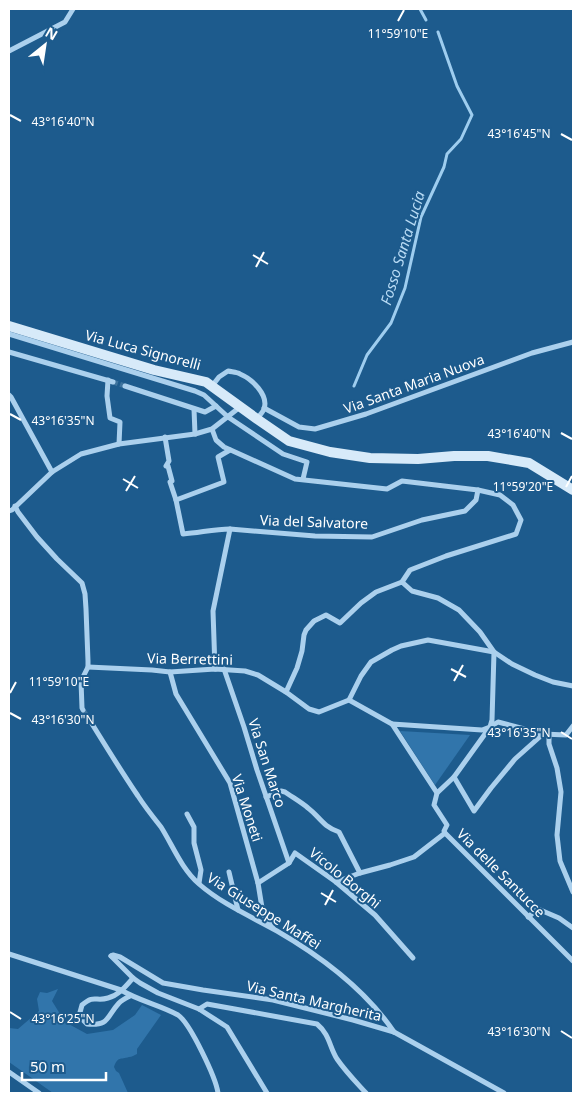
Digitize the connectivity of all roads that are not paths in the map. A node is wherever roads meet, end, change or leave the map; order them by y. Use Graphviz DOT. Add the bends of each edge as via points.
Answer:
graph roads {
  1 [pos="72,9"];
  2 [pos="9,51"];
  3 [pos="9,326"];
  4 [pos="9,334"];
  5 [pos="573,342"];
  6 [pos="9,352"];
  7 [pos="125,386"];
  8 [pos="212,386"];
  9 [pos="9,395"];
  10 [pos="216,406"];
  11 [pos="240,407"];
  12 [pos="264,408"];
  13 [pos="194,409"];
  14 [pos="228,417"];
  15 [pos="257,419"];
  16 [pos="212,429"];
  17 [pos="195,434"];
  18 [pos="165,437"];
  19 [pos="119,444"];
  20 [pos="230,450"];
  21 [pos="52,472"];
  22 [pos="303,480"];
  23 [pos="478,490"];
  24 [pos="573,490"];
  25 [pos="176,500"];
  26 [pos="15,506"];
  27 [pos="9,511"];
  28 [pos="230,529"];
  29 [pos="402,582"];
  30 [pos="494,652"];
  31 [pos="88,667"];
  32 [pos="215,669"];
  33 [pos="224,669"];
  34 [pos="170,672"];
  35 [pos="573,686"];
  36 [pos="286,692"];
  37 [pos="349,700"];
  38 [pos="83,710"];
  39 [pos="89,719"];
  40 [pos="392,724"];
  41 [pos="573,726"];
  42 [pos="490,727"];
  43 [pos="546,734"];
  44 [pos="454,776"];
  45 [pos="437,793"];
  46 [pos="266,797"];
  47 [pos="187,814"];
  48 [pos="445,833"];
  49 [pos="289,863"];
  50 [pos="229,872"];
  51 [pos="360,873"];
  52 [pos="336,882"];
  53 [pos="199,883"];
  54 [pos="258,883"];
  55 [pos="573,892"];
  56 [pos="238,910"];
  57 [pos="528,917"];
  58 [pos="573,928"];
  59 [pos="275,930"];
  60 [pos="9,954"];
  61 [pos="413,958"];
  62 [pos="573,961"];
  63 [pos="133,978"];
  64 [pos="121,990"];
  65 [pos="130,996"];
  66 [pos="199,1009"];
  67 [pos="394,1032"];
  68 [pos="9,1072"];
  69 [pos="39,1093"];
  70 [pos="218,1093"];
  71 [pos="267,1093"];
  72 [pos="366,1093"];
  73 [pos="504,1093"];
  1 -- 2 [label="street" via="66,22"];
  3 -- 8 [label="main road, Via Luca Signorelli"];
  4 -- 10 [label="street" via="195,391"];
  5 -- 12 [label="street, Via Santa Maria Nuova" via="532,353 366,414 315,429 299,427"];
  6 -- 19 [label="street" via="110,381 107,396 110,418 120,422"];
  7 -- 13 [label="street"];
  8 -- 11 [label="main road, Via Luca Signorelli"];
  8 -- 12 [label="street" via="228,371 239,373 260,390 265,400"];
  9 -- 21 [label="street"];
  10 -- 13 [label="street" via="205,412"];
  10 -- 14 [label="street"];
  11 -- 14 [label="street"];
  11 -- 15 [label="main road, Via Luca Signorelli"];
  12 -- 15 [label="street"];
  13 -- 17 [label="street"];
  14 -- 16 [label="street"];
  14 -- 22 [label="street" via="284,454 307,462"];
  15 -- 24 [label="main road, Via Luca Signorelli" via="289,441 330,452 370,458 488,456 529,462"];
  16 -- 17 [label="street"];
  16 -- 20 [label="street" via="216,440"];
  17 -- 18 [label="street"];
  18 -- 19 [label="street"];
  18 -- 25 [label="street" via="169,461 166,466"];
  19 -- 21 [label="street" via="81,454"];
  20 -- 22 [label="street"];
  20 -- 25 [label="street" via="218,458 224,482"];
  21 -- 26 [label="street"];
  22 -- 23 [label="street" via="387,490 402,481"];
  23 -- 28 [label="street, Via del Salvatore" via="476,500 465,510 372,537"];
  23 -- 29 [label="street" via="500,494 513,505 521,520 516,534 410,570"];
  25 -- 28 [label="street, Via del Salvatore" via="183,534"];
  26 -- 27 [label="street"];
  26 -- 31 [label="street" via="57,559 82,583"];
  28 -- 32 [label="street" via="213,611"];
  29 -- 30 [label="street" via="412,591 438,598 459,610"];
  29 -- 36 [label="street" via="376,592 340,623 326,615 314,621 306,630 297,668"];
  30 -- 35 [label="street" via="535,675"];
  30 -- 37 [label="street" via="428,640 401,646 371,662"];
  30 -- 42 [label="street"];
  31 -- 34 [label="street, Via Berrettini"];
  31 -- 38 [label="street" via="80,681"];
  32 -- 33 [label="street, Via Berrettini"];
  32 -- 34 [label="street, Via Berrettini"];
  33 -- 36 [label="street, Via Berrettini" via="258,675"];
  33 -- 46 [label="street, Via San Marco"];
  34 -- 54 [label="street, Via Moneti" via="176,694 230,783"];
  36 -- 37 [label="street, Via Berrettini" via="309,709 319,712"];
  37 -- 40 [label="street"];
  39 -- 53 [label="street, Via Giuseppe Maffei" via="178,857"];
  40 -- 42 [label="street" via="482,730"];
  40 -- 45 [label="street"];
  41 -- 43 [label="street" via="566,735"];
  42 -- 43 [label="street" via="498,722"];
  42 -- 44 [label="street"];
  43 -- 44 [label="street" via="515,759 474,811"];
  43 -- 55 [label="street" via="561,792 557,835 560,861"];
  44 -- 45 [label="street"];
  45 -- 48 [label="street, Via delle Santucce" via="434,805 447,825"];
  46 -- 49 [label="street, Via San Marco"];
  46 -- 51 [label="street" via="285,792 310,809 330,829 339,832"];
  47 -- 53 [label="street" via="194,828 201,870"];
  48 -- 51 [label="street" via="414,857"];
  48 -- 57 [label="street, Via delle Santucce"];
  49 -- 52 [label="street, Vicolo Borghi" via="295,853"];
  49 -- 54 [label="street, Vicolo Borghi"];
  50 -- 56 [label="street"];
  51 -- 52 [label="street"];
  52 -- 61 [label="street, Vicolo Borghi" via="375,915"];
  53 -- 56 [label="street, Via Giuseppe Maffei"];
  54 -- 59 [label="street, Via Moneti" via="263,914"];
  56 -- 59 [label="street, Via Giuseppe Maffei"];
  57 -- 58 [label="street" via="538,908"];
  57 -- 62 [label="street, Via delle Santucce"];
  59 -- 67 [label="street, Via Giuseppe Maffei" via="344,977 385,1018"];
  60 -- 64 [label="street"];
  63 -- 64 [label="street"];
  63 -- 66 [label="street" via="158,994"];
  63 -- 67 [label="street, Via Santa Margherita" via="111,956 120,957 163,983 273,1000"];
  64 -- 65 [label="street"];
  64 -- 65 [label="street" via="107,998 89,999 82,1005 79,1016 87,1024 106,1022 119,1004"];
  65 -- 70 [label="street" via="179,1016 186,1023 211,1069"];
  66 -- 71 [label="street" via="227,1027"];
  66 -- 72 [label="street" via="206,1004 317,1024 325,1031 346,1072"];
  67 -- 73 [label="street, Via Santa Margherita"];
  68 -- 69 [label="street"];
}
